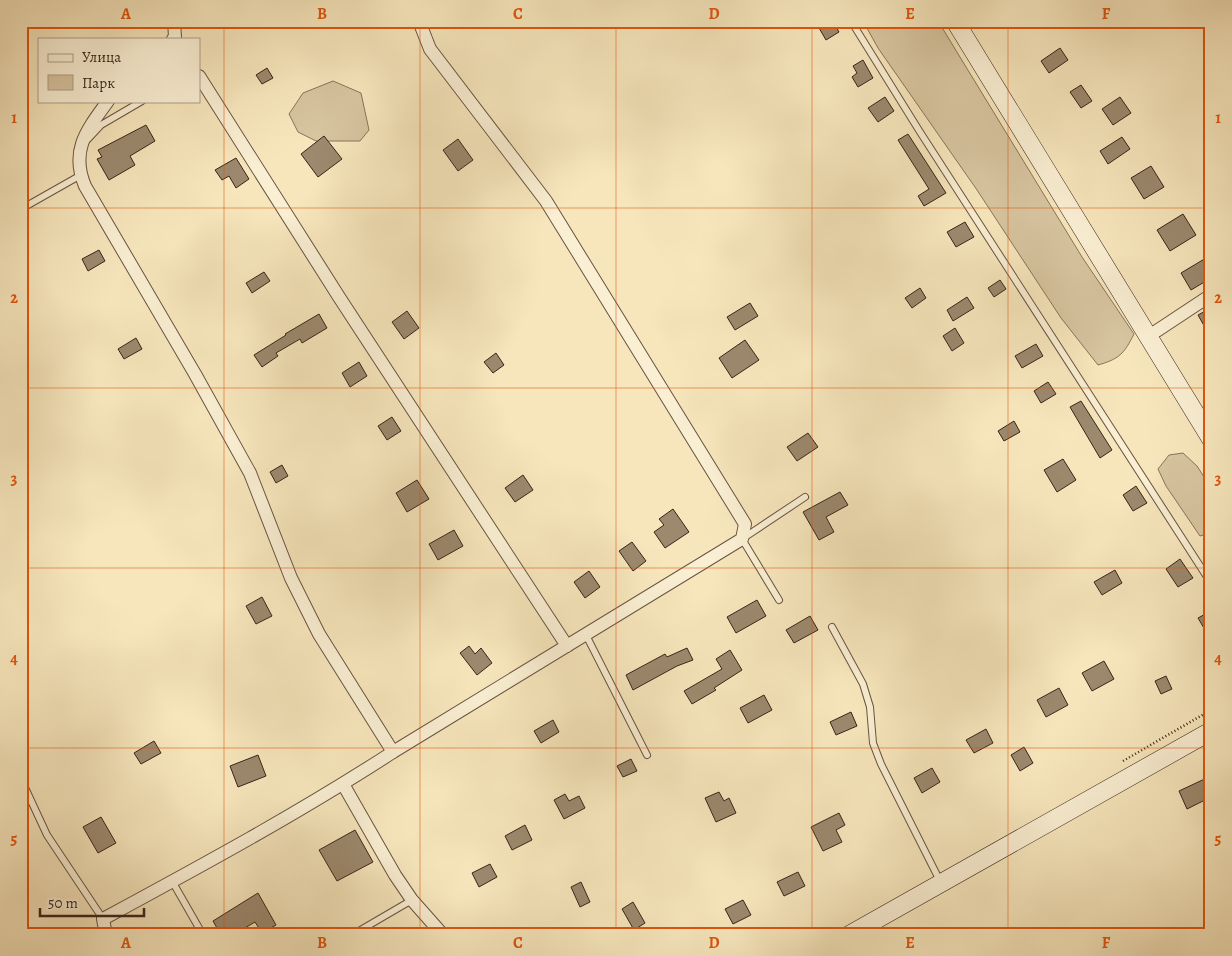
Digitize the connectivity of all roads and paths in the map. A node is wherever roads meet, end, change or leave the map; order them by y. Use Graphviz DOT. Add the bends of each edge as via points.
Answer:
graph roads {
  1 [pos="174,21"];
  2 [pos="419,21"];
  3 [pos="851,21"];
  4 [pos="955,21"];
  5 [pos="175,38"];
  6 [pos="200,78"];
  7 [pos="107,102"];
  8 [pos="140,102"];
  9 [pos="80,147"];
  10 [pos="81,175"];
  11 [pos="21,209"];
  12 [pos="1211,296"];
  13 [pos="1150,336"];
  14 [pos="1211,439"];
  15 [pos="805,497"];
  16 [pos="742,539"];
  17 [pos="1211,584"];
  18 [pos="780,600"];
  19 [pos="832,626"];
  20 [pos="586,635"];
  21 [pos="568,646"];
  22 [pos="1211,731"];
  23 [pos="392,752"];
  24 [pos="647,755"];
  25 [pos="21,779"];
  26 [pos="343,784"];
  27 [pos="172,881"];
  28 [pos="941,883"];
  29 [pos="412,900"];
  30 [pos="103,919"];
  31 [pos="106,935"];
  32 [pos="203,935"];
  33 [pos="352,935"];
  34 [pos="443,935"];
  35 [pos="849,935"];
  1 -- 5 [label="street"];
  2 -- 16 [label="street" via="430,49 546,201 745,524"];
  3 -- 17 [label="lane"];
  4 -- 13 [label="street"];
  6 -- 21 [label="street"];
  7 -- 9 [label="street" via="86,132"];
  8 -- 9 [label="lane" via="101,126"];
  9 -- 10 [label="street"];
  10 -- 11 [label="lane"];
  10 -- 23 [label="street" via="250,473 291,578 319,634"];
  12 -- 13 [label="street"];
  13 -- 14 [label="street"];
  15 -- 16 [label="lane"];
  16 -- 18 [label="lane"];
  16 -- 20 [label="street"];
  19 -- 28 [label="lane" via="863,684 870,707 873,743 881,764"];
  20 -- 21 [label="street"];
  20 -- 24 [label="lane"];
  21 -- 23 [label="street"];
  22 -- 28 [label="street"];
  23 -- 26 [label="street"];
  25 -- 30 [label="lane" via="47,835"];
  26 -- 27 [label="street"];
  26 -- 29 [label="street"];
  27 -- 30 [label="street"];
  27 -- 32 [label="lane"];
  28 -- 35 [label="street"];
  29 -- 33 [label="lane"];
  29 -- 34 [label="street"];
  30 -- 31 [label="street"];
}
